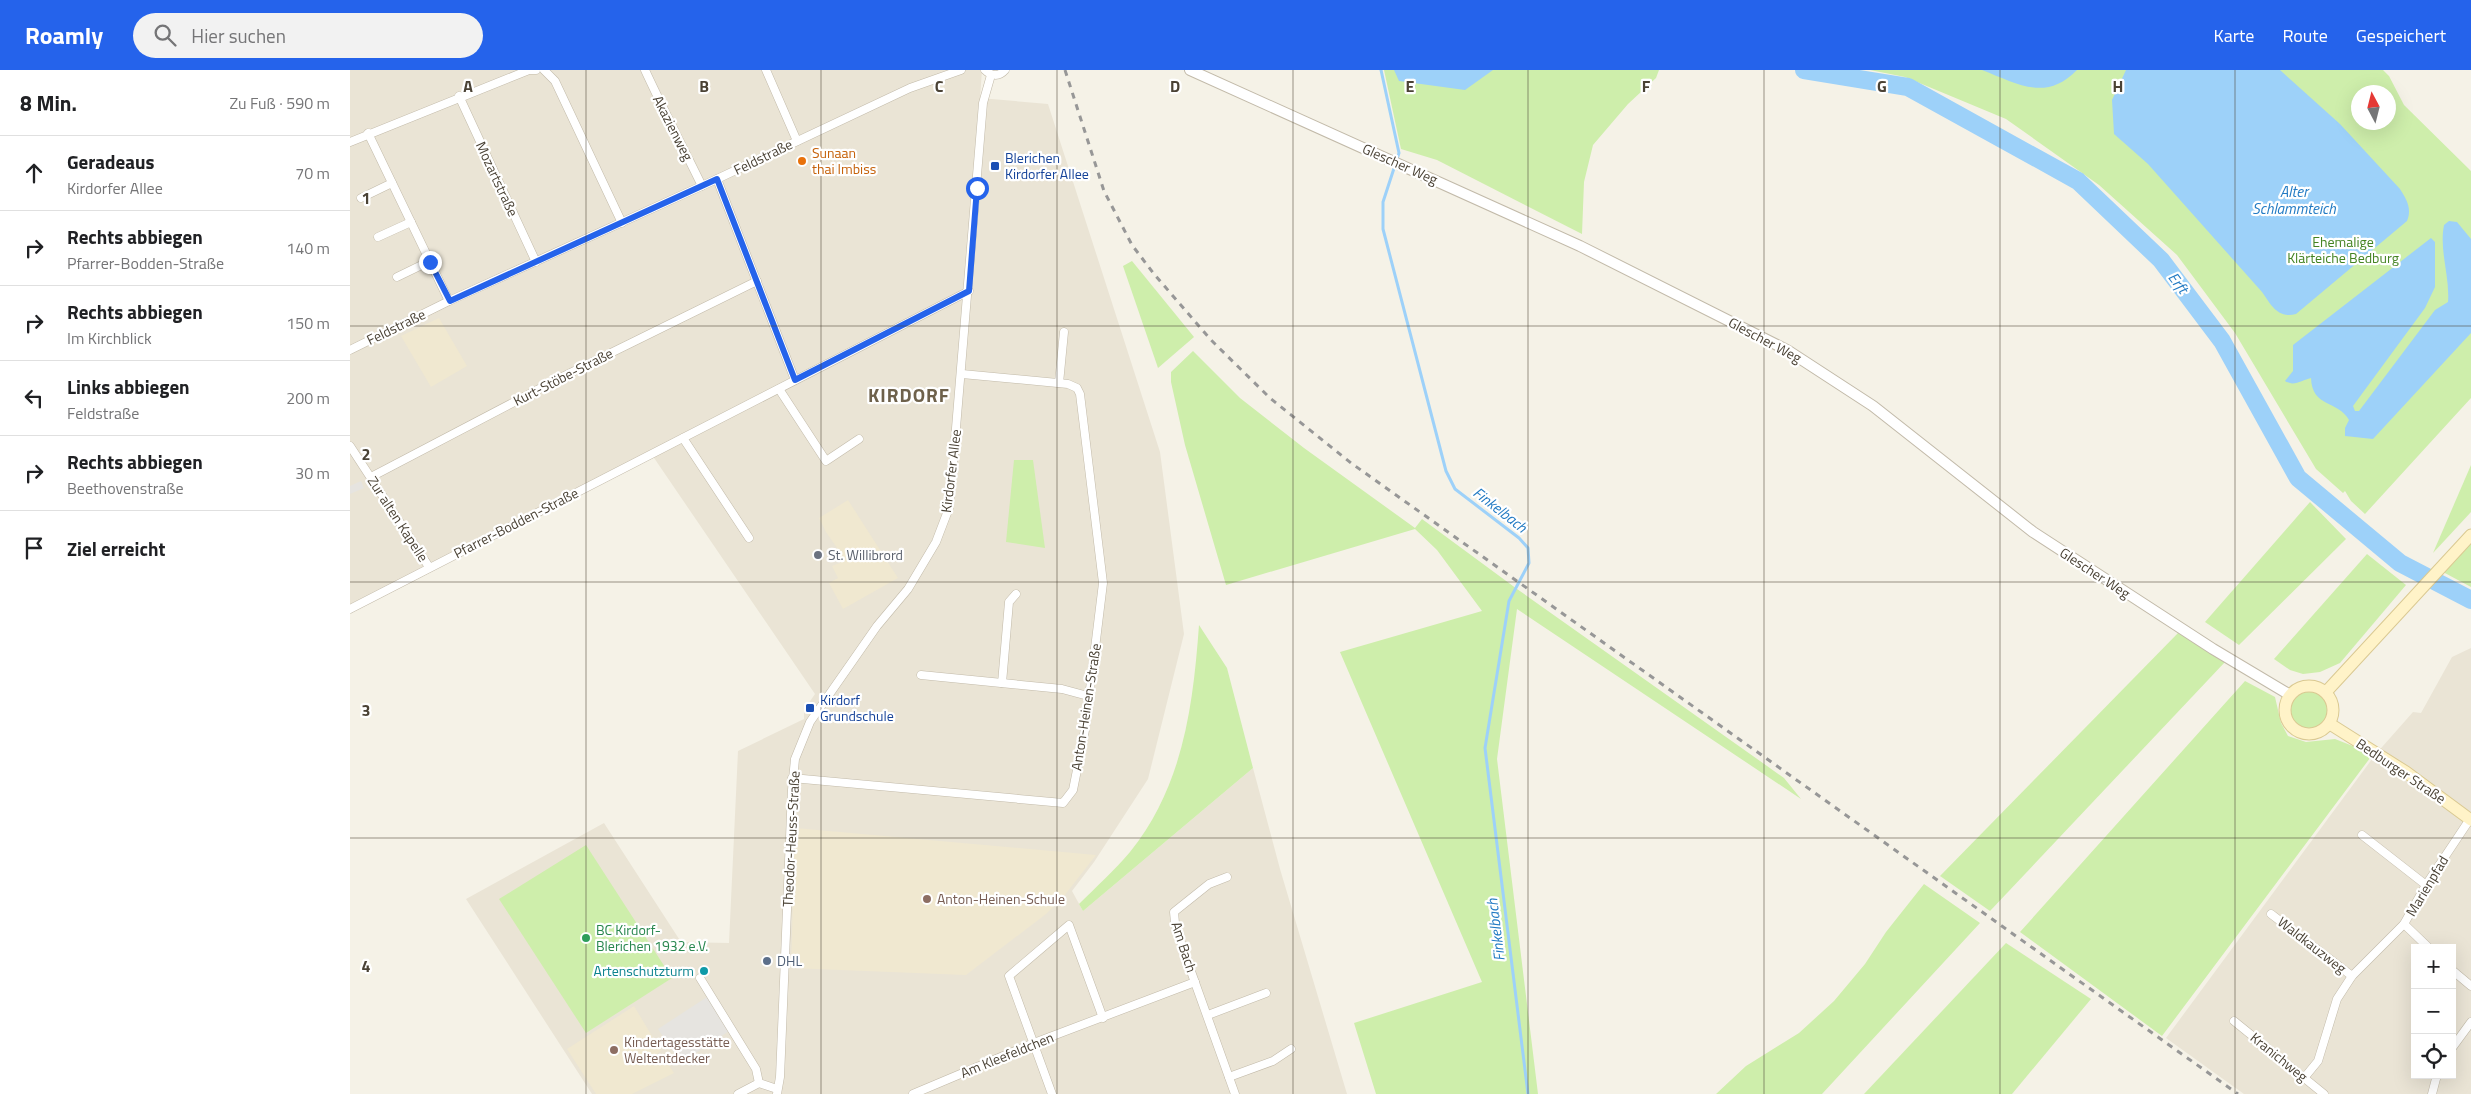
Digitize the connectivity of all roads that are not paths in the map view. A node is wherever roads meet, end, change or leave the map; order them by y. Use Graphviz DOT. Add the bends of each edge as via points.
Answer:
graph roads {
  1 [pos="536,70"];
  2 [pos="544,70"];
  3 [pos="645,70"];
  4 [pos="766,70"];
  5 [pos="961,70"];
  6 [pos="1005,70"];
  7 [pos="1190,70"];
  8 [pos="988,72"];
  9 [pos="459,96"];
  10 [pos="368,133"];
  11 [pos="796,141"];
  12 [pos="350,142"];
  13 [pos="717,179"];
  14 [pos="392,183"];
  15 [pos="702,186"];
  16 [pos="361,198"];
  17 [pos="411,222"];
  18 [pos="622,223"];
  19 [pos="378,237"];
  20 [pos="430,262"];
  21 [pos="536,262"];
  22 [pos="397,277"];
  23 [pos="757,281"];
  24 [pos="969,291"];
  25 [pos="450,301"];
  26 [pos="1064,332"];
  27 [pos="350,340"];
  28 [pos="352,349"];
  29 [pos="962,374"];
  30 [pos="795,380"];
  31 [pos="1059,383"];
  32 [pos="779,389"];
  33 [pos="683,438"];
  34 [pos="859,439"];
  35 [pos="350,446"];
  36 [pos="371,477"];
  37 [pos="2471,535"];
  38 [pos="749,538"];
  39 [pos="429,567"];
  40 [pos="908,589"];
  41 [pos="1016,594"];
  42 [pos="350,609"];
  43 [pos="921,675"];
  44 [pos="1002,683"];
  45 [pos="2326,692"];
  46 [pos="2290,695"];
  47 [pos="1088,696"];
  48 [pos="2330,724"];
  49 [pos="792,778"];
  50 [pos="2470,820"];
  51 [pos="2362,835"];
  52 [pos="1227,877"];
  53 [pos="2426,885"];
  54 [pos="2272,914"];
  55 [pos="2404,924"];
  56 [pos="2425,944"];
  57 [pos="2456,973"];
  58 [pos="2352,976"];
  59 [pos="700,978"];
  60 [pos="1195,982"];
  61 [pos="2471,986"];
  62 [pos="1266,993"];
  63 [pos="1208,1015"];
  64 [pos="1103,1018"];
  65 [pos="2234,1021"];
  66 [pos="2471,1022"];
  67 [pos="1034,1043"];
  68 [pos="2456,1043"];
  69 [pos="1291,1049"];
  70 [pos="1229,1077"];
  71 [pos="2304,1078"];
  72 [pos="2436,1079"];
  73 [pos="759,1083"];
  74 [pos="777,1091"];
  75 [pos="738,1094"];
  76 [pos="913,1094"];
  77 [pos="1052,1094"];
  78 [pos="1235,1094"];
  79 [pos="2324,1094"];
  80 [pos="2432,1094"];
  1 -- 9 [label="street"];
  2 -- 18 [label="street" via="555,81"];
  3 -- 15 [label="street, Akazienweg"];
  4 -- 11 [label="street"];
  5 -- 11 [label="street, Feldstraße" via="910,88"];
  6 -- 8 [label="street" via="997,75"];
  7 -- 46 [label="street, Glescher Weg" via="1616,264 1786,350 1873,406 2033,532"];
  8 -- 24 [label="street, Kirdorfer Allee"];
  9 -- 10 [label="street"];
  9 -- 21 [label="street, Mozartstraße"];
  10 -- 12 [label="street"];
  10 -- 14 [label="street"];
  11 -- 13 [label="street, Feldstraße"];
  13 -- 15 [label="street, Feldstraße"];
  13 -- 23 [label="street"];
  14 -- 16 [label="street"];
  14 -- 17 [label="street"];
  15 -- 18 [label="street, Feldstraße"];
  17 -- 19 [label="street"];
  17 -- 20 [label="street"];
  18 -- 21 [label="street, Feldstraße"];
  20 -- 22 [label="street"];
  20 -- 25 [label="street"];
  21 -- 25 [label="street, Feldstraße"];
  23 -- 30 [label="street"];
  23 -- 36 [label="street, Kurt-Stöbe-Straße" via="560,378"];
  24 -- 29 [label="street, Kirdorfer Allee"];
  24 -- 30 [label="street, Pfarrer-Bodden-Straße"];
  25 -- 28 [label="street, Feldstraße"];
  26 -- 31 [label="street"];
  27 -- 28 [label="street"];
  29 -- 31 [label="street, Anton-Heinen-Straße"];
  29 -- 40 [label="street, Kirdorfer Allee" via="949,508 936,542"];
  30 -- 32 [label="street, Pfarrer-Bodden-Straße"];
  31 -- 47 [label="street, Anton-Heinen-Straße" via="1077,388 1080,394 1103,583"];
  32 -- 33 [label="street, Pfarrer-Bodden-Straße"];
  32 -- 34 [label="street" via="826,461"];
  33 -- 38 [label="street"];
  33 -- 39 [label="street, Pfarrer-Bodden-Straße"];
  35 -- 36 [label="street, Zur alten Kapelle"];
  36 -- 39 [label="street, Zur alten Kapelle"];
  37 -- 45 [label="main road"];
  39 -- 42 [label="street, Pfarrer-Bodden-Straße"];
  40 -- 49 [label="street, Theodor-Heuss-Straße" via="810,722 795,759"];
  41 -- 44 [label="street" via="1009,602"];
  43 -- 44 [label="street"];
  44 -- 47 [label="street" via="1062,689"];
  45 -- 46 [label="main road" via="2305,686"];
  45 -- 48 [label="main road" via="2334,706"];
  46 -- 48 [label="main road" via="2286,701 2285,716 2295,730 2311,735"];
  47 -- 49 [label="street, Anton-Heinen-Straße" via="1073,790 1063,803"];
  48 -- 50 [label="main road, Bedburger Straße" via="2406,772"];
  49 -- 74 [label="street, Theodor-Heuss-Straße"];
  50 -- 53 [label="street, Marienpfad"];
  51 -- 53 [label="street"];
  52 -- 60 [label="street, Am Bach" via="1209,884 1174,912"];
  53 -- 55 [label="street, Marienpfad"];
  54 -- 58 [label="street, Waldkauzweg"];
  55 -- 56 [label="street, Marienpfad"];
  55 -- 58 [label="street"];
  57 -- 61 [label="street"];
  58 -- 71 [label="street" via="2338,999 2318,1061"];
  59 -- 73 [label="street" via="756,1069"];
  60 -- 63 [label="street, Am Bach"];
  60 -- 64 [label="street, Am Kleefeldchen"];
  62 -- 63 [label="street"];
  63 -- 70 [label="street, Am Bach"];
  64 -- 67 [label="street, Am Kleefeldchen"];
  64 -- 67 [label="street" via="1069,925 1009,976"];
  65 -- 71 [label="street, Kranichweg"];
  66 -- 68 [label="street"];
  67 -- 76 [label="street, Am Kleefeldchen"];
  67 -- 77 [label="street"];
  69 -- 70 [label="street" via="1273,1061"];
  70 -- 78 [label="street, Am Bach"];
  71 -- 79 [label="street, Kranichweg"];
  72 -- 80 [label="street"];
  73 -- 74 [label="street"];
  73 -- 75 [label="street"];
}
